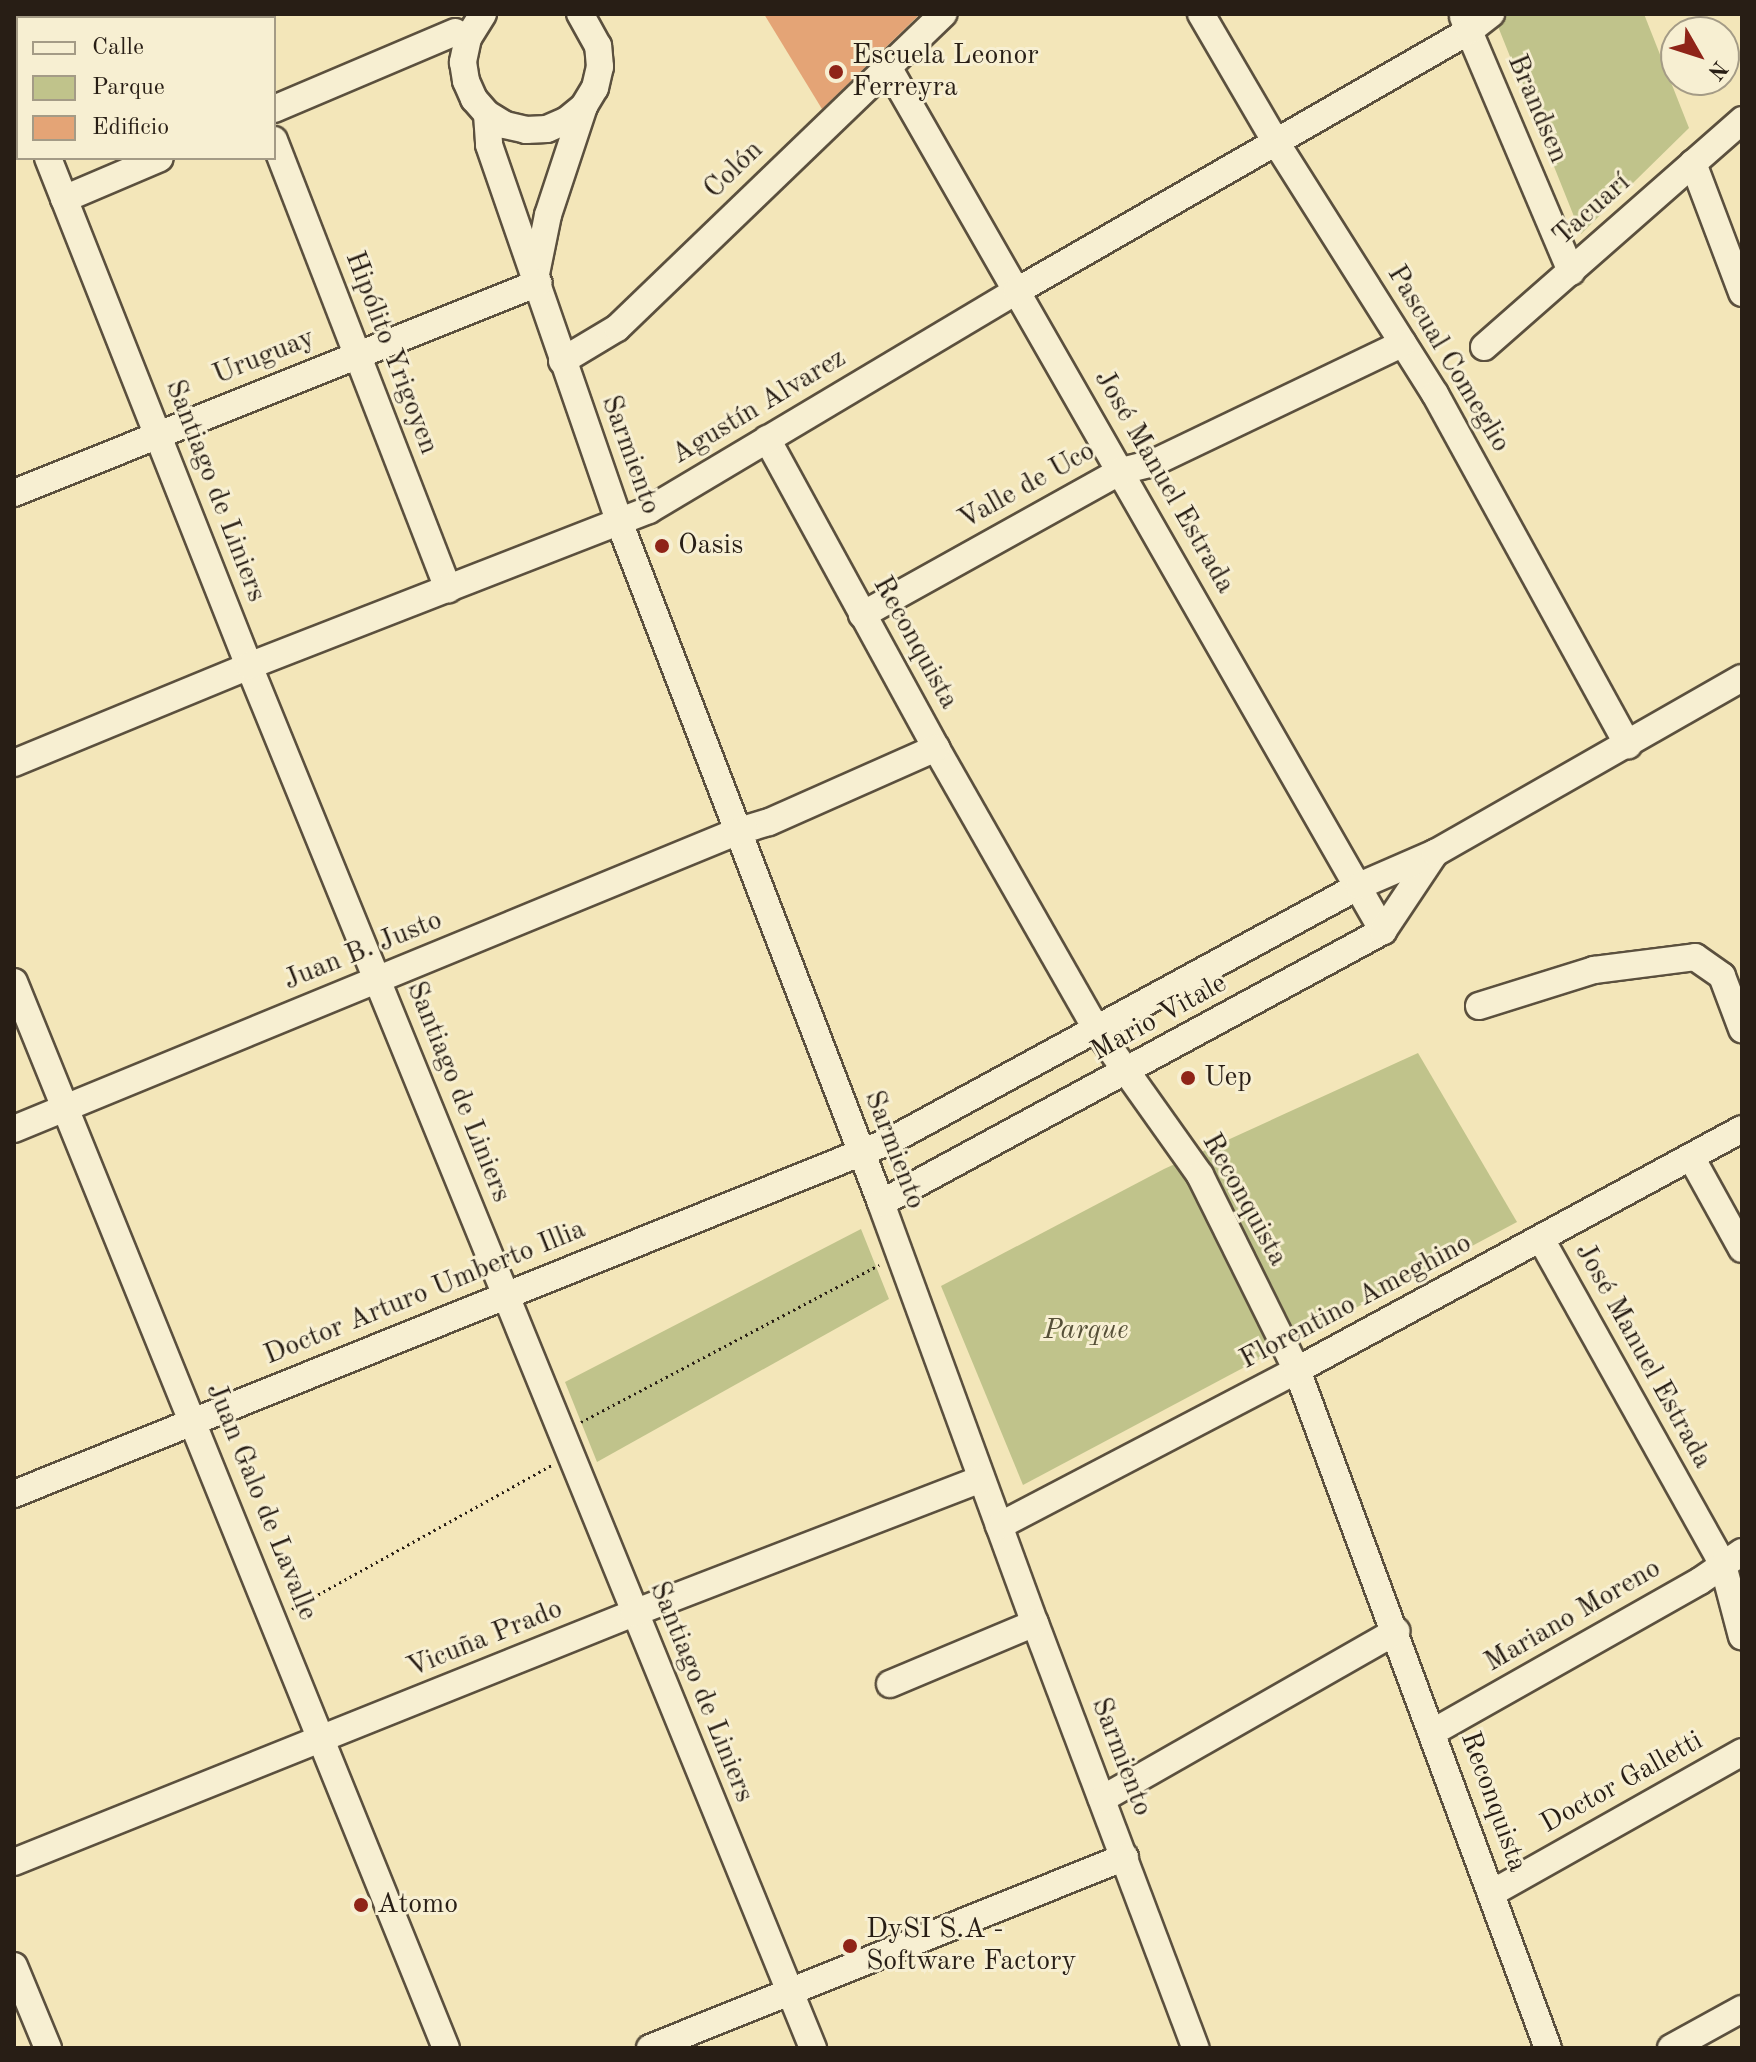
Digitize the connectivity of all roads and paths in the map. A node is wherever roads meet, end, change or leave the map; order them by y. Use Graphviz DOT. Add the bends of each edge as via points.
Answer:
graph roads {
  1 [pos="483,14"];
  2 [pos="580,14"];
  3 [pos="603,14"];
  4 [pos="943,14"];
  5 [pos="1201,14"];
  6 [pos="1491,14"];
  7 [pos="1466,23"];
  8 [pos="455,33"];
  9 [pos="598,46"];
  10 [pos="888,67"];
  11 [pos="584,106"];
  12 [pos="276,108"];
  13 [pos="487,114"];
  14 [pos="1742,120"];
  15 [pos="1277,144"];
  16 [pos="276,145"];
  17 [pos="49,160"];
  18 [pos="155,160"];
  19 [pos="1693,163"];
  20 [pos="64,199"];
  21 [pos="1571,272"];
  22 [pos="537,278"];
  23 [pos="1017,291"];
  24 [pos="1742,293"];
  25 [pos="1403,343"];
  26 [pos="1484,347"];
  27 [pos="357,354"];
  28 [pos="562,361"];
  29 [pos="160,434"];
  30 [pos="767,439"];
  31 [pos="1121,471"];
  32 [pos="14,493"];
  33 [pos="620,524"];
  34 [pos="448,589"];
  35 [pos="862,615"];
  36 [pos="249,666"];
  37 [pos="1742,678"];
  38 [pos="1628,745"];
  39 [pos="936,748"];
  40 [pos="14,763"];
  41 [pos="736,832"];
  42 [pos="1435,853"];
  43 [pos="1359,886"];
  44 [pos="1383,931"];
  45 [pos="377,980"];
  46 [pos="14,982"];
  47 [pos="1736,996"];
  48 [pos="1479,1006"];
  49 [pos="1742,1029"];
  50 [pos="1097,1030"];
  51 [pos="1126,1073"];
  52 [pos="65,1108"];
  53 [pos="14,1129"];
  54 [pos="1742,1129"];
  55 [pos="860,1152"];
  56 [pos="1691,1157"];
  57 [pos="881,1203"];
  58 [pos="1541,1239"];
  59 [pos="1742,1249"];
  60 [pos="899,1254"];
  61 [pos="506,1295"];
  62 [pos="1297,1370"];
  63 [pos="194,1422"];
  64 [pos="564,1444"];
  65 [pos="981,1479"];
  66 [pos="14,1494"];
  67 [pos="999,1526"];
  68 [pos="1733,1559"];
  69 [pos="634,1613"];
  70 [pos="273,1619"];
  71 [pos="1035,1623"];
  72 [pos="1396,1631"];
  73 [pos="1742,1637"];
  74 [pos="890,1684"];
  75 [pos="1433,1732"];
  76 [pos="322,1739"];
  77 [pos="1742,1752"];
  78 [pos="1102,1799"];
  79 [pos="1125,1857"];
  80 [pos="14,1862"];
  81 [pos="1492,1893"];
  82 [pos="17,1981"];
  83 [pos="789,1991"];
  84 [pos="1742,2009"];
  85 [pos="48,2048"];
  86 [pos="446,2048"];
  87 [pos="650,2048"];
  88 [pos="813,2048"];
  89 [pos="1196,2048"];
  90 [pos="1548,2048"];
  91 [pos="1671,2048"];
  1 -- 8 [label="street" via="468,38"];
  2 -- 9 [label="street"];
  3 -- 9 [label="street"];
  4 -- 10 [label="street, Colón"];
  5 -- 15 [label="street, Pascual Comeglio"];
  6 -- 7 [label="street, Agustín Alvarez"];
  7 -- 15 [label="street, Agustín Alvarez"];
  7 -- 21 [label="street, Brandsen"];
  8 -- 12 [label="street"];
  8 -- 13 [label="street" via="466,81"];
  9 -- 11 [label="street, Sarmiento" via="600,67"];
  10 -- 23 [label="street, José Manuel Estrada"];
  10 -- 28 [label="street, Colón" via="617,328"];
  11 -- 13 [label="street" via="547,129 505,125"];
  11 -- 22 [label="street, Sarmiento" via="548,215"];
  13 -- 22 [label="street, Sarmiento" via="489,145"];
  14 -- 19 [label="street, Tacuarí"];
  15 -- 23 [label="street, Agustín Alvarez"];
  15 -- 25 [label="street, Pascual Comeglio"];
  16 -- 27 [label="street, Hipólito Yrigoyen"];
  17 -- 20 [label="street, Santiago de Liniers"];
  18 -- 20 [label="street"];
  19 -- 21 [label="street, Tacuarí"];
  19 -- 24 [label="street"];
  20 -- 29 [label="street, Santiago de Liniers"];
  21 -- 26 [label="street, Tacuarí"];
  22 -- 27 [label="street, Uruguay"];
  22 -- 28 [label="street, Sarmiento"];
  23 -- 30 [label="street, Agustín Alvarez"];
  23 -- 31 [label="street, José Manuel Estrada"];
  25 -- 31 [label="street, Valle de Uco" via="1153,463"];
  25 -- 38 [label="street, Pascual Comeglio"];
  27 -- 29 [label="street, Uruguay"];
  27 -- 34 [label="street, Hipólito Yrigoyen"];
  28 -- 33 [label="street, Sarmiento"];
  29 -- 32 [label="street, Uruguay"];
  29 -- 36 [label="street, Santiago de Liniers"];
  30 -- 33 [label="street, Agustín Alvarez"];
  30 -- 35 [label="street, Reconquista"];
  31 -- 35 [label="street, Valle de Uco"];
  31 -- 43 [label="street, José Manuel Estrada"];
  33 -- 34 [label="street, Agustín Alvarez"];
  33 -- 41 [label="street, Sarmiento"];
  34 -- 36 [label="street, Agustín Alvarez"];
  35 -- 39 [label="street, Reconquista"];
  36 -- 40 [label="street, Agustín Alvarez"];
  36 -- 45 [label="street, Santiago de Liniers"];
  37 -- 38 [label="street, Mario Vitale"];
  38 -- 42 [label="street, Mario Vitale"];
  39 -- 41 [label="street, Juan B. Justo"];
  39 -- 50 [label="street, Reconquista"];
  41 -- 45 [label="street, Juan B. Justo"];
  41 -- 55 [label="street, Sarmiento"];
  42 -- 43 [label="street, Mario Vitale"];
  42 -- 44 [label="street, Mario Vitale"];
  43 -- 44 [label="street, José Manuel Estrada"];
  43 -- 50 [label="street, Mario Vitale"];
  44 -- 51 [label="street, Mario Vitale"];
  45 -- 52 [label="street, Juan B. Justo"];
  45 -- 61 [label="street, Santiago de Liniers"];
  46 -- 52 [label="street, Juan Galo de Lavalle"];
  47 -- 48 [label="street" via="1722,976 1695,957 1594,970"];
  47 -- 49 [label="street"];
  50 -- 51 [label="street, Reconquista"];
  50 -- 55 [label="street, Mario Vitale"];
  51 -- 57 [label="street, Mario Vitale"];
  51 -- 62 [label="street, Reconquista" via="1200,1175"];
  52 -- 53 [label="street, Juan B. Justo"];
  52 -- 63 [label="street, Juan Galo de Lavalle"];
  54 -- 56 [label="street, Florentino Ameghino"];
  55 -- 57 [label="street, Sarmiento"];
  55 -- 61 [label="street, Doctor Arturo Umberto Illia"];
  56 -- 58 [label="street, Florentino Ameghino"];
  56 -- 59 [label="street"];
  57 -- 60 [label="street, Sarmiento"];
  58 -- 62 [label="street, Florentino Ameghino"];
  58 -- 68 [label="street, José Manuel Estrada"];
  60 -- 64 [label="path"];
  60 -- 65 [label="street, Sarmiento"];
  61 -- 63 [label="street, Doctor Arturo Umberto Illia"];
  61 -- 64 [label="street, Santiago de Liniers"];
  62 -- 67 [label="street, Florentino Ameghino"];
  62 -- 72 [label="street, Reconquista"];
  63 -- 66 [label="street, Doctor Arturo Umberto Illia"];
  63 -- 70 [label="street, Juan Galo de Lavalle"];
  64 -- 69 [label="street, Santiago de Liniers"];
  64 -- 70 [label="path"];
  65 -- 67 [label="street, Sarmiento"];
  65 -- 69 [label="street, Vicuña Prado"];
  67 -- 71 [label="street, Sarmiento"];
  68 -- 73 [label="street, José Manuel Estrada"];
  68 -- 75 [label="street, Mariano Moreno"];
  69 -- 76 [label="street, Vicuña Prado"];
  69 -- 83 [label="street, Santiago de Liniers"];
  70 -- 76 [label="street, Juan Galo de Lavalle"];
  71 -- 74 [label="street"];
  71 -- 78 [label="street, Sarmiento"];
  72 -- 75 [label="street, Reconquista"];
  72 -- 78 [label="street"];
  75 -- 81 [label="street, Reconquista"];
  76 -- 80 [label="street, Vicuña Prado"];
  76 -- 86 [label="street, Juan Galo de Lavalle"];
  77 -- 81 [label="street, Doctor Galletti"];
  78 -- 79 [label="street, Sarmiento"];
  79 -- 83 [label="street"];
  79 -- 89 [label="street, Sarmiento"];
  81 -- 90 [label="street, Reconquista"];
  82 -- 85 [label="street"];
  83 -- 87 [label="street"];
  83 -- 88 [label="street, Santiago de Liniers"];
  84 -- 91 [label="street"];
}
